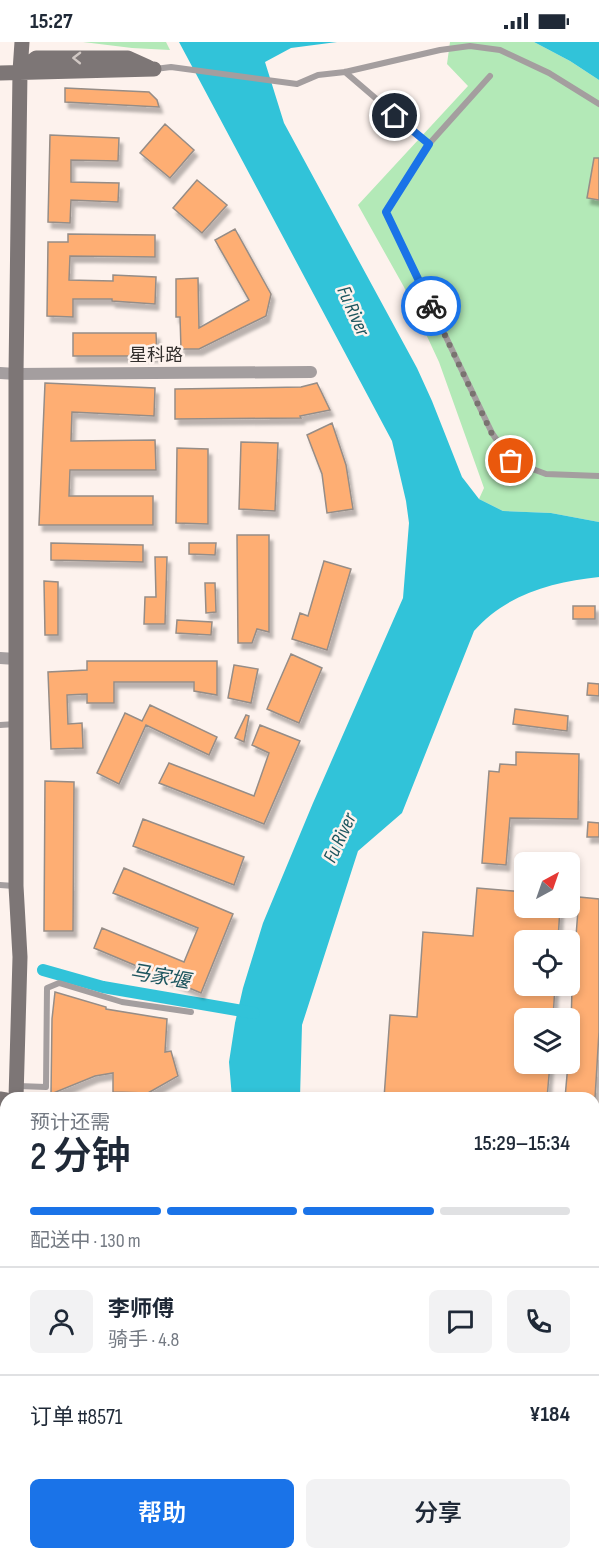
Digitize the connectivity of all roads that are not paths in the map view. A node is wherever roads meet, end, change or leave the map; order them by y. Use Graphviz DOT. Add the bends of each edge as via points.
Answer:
graph roads {
  1 [pos="22,42"];
  2 [pos="154,69"];
  3 [pos="20,71"];
  4 [pos="345,72"];
  5 [pos="0,73"];
  6 [pos="490,76"];
  7 [pos="599,104"];
  8 [pos="429,144"];
  9 [pos="311,372"];
  10 [pos="0,373"];
  11 [pos="16,374"];
  12 [pos="599,476"];
  13 [pos="0,658"];
  14 [pos="16,659"];
  15 [pos="16,724"];
  16 [pos="0,725"];
  17 [pos="0,885"];
  18 [pos="16,886"];
  19 [pos="191,1012"];
  20 [pos="16,1092"];
  1 -- 3 [label="street"];
  2 -- 3 [label="street"];
  2 -- 4 [label="lane" via="171,67 297,84 318,75"];
  3 -- 5 [label="street"];
  3 -- 11 [label="street"];
  4 -- 7 [label="lane" via="471,46 500,50 549,73"];
  4 -- 8 [label="lane"];
  6 -- 8 [label="lane"];
  8 -- 12 [label="lane" via="386,212 492,434 511,461 546,474"];
  9 -- 11 [label="street, 星科路"];
  10 -- 11 [label="street, 星科路"];
  11 -- 14 [label="street"];
  13 -- 14 [label="street"];
  14 -- 15 [label="street"];
  15 -- 16 [label="lane"];
  15 -- 18 [label="street"];
  17 -- 18 [label="lane"];
  18 -- 20 [label="street" via="20,957"];
  19 -- 20 [label="lane" via="122,1002 59,983 47,988 46,1087"];
}
